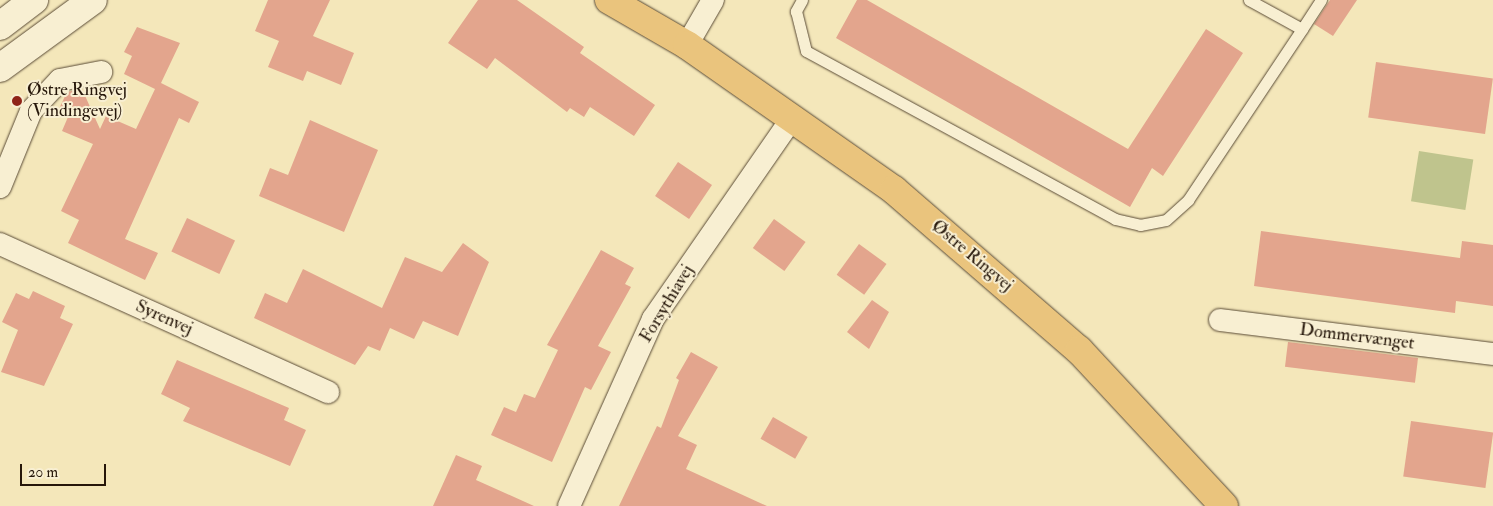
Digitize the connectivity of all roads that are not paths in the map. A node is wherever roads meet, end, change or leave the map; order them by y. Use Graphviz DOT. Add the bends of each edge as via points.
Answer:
graph roads {
  1 [pos="34,0"];
  2 [pos="93,0"];
  3 [pos="609,0"];
  4 [pos="638,0"];
  5 [pos="713,0"];
  6 [pos="802,0"];
  7 [pos="1249,0"];
  8 [pos="1320,0"];
  9 [pos="0,26"];
  10 [pos="1302,29"];
  11 [pos="687,45"];
  12 [pos="0,68"];
  13 [pos="101,72"];
  14 [pos="793,117"];
  15 [pos="0,186"];
  16 [pos="0,244"];
  17 [pos="1220,320"];
  18 [pos="1493,354"];
  19 [pos="328,392"];
  20 [pos="569,506"];
  21 [pos="1224,506"];
  1 -- 9 [label="main road"];
  2 -- 12 [label="main road"];
  3 -- 11 [label="main road, Østre Ringvej"];
  4 -- 11 [label="main road, Østre Ringvej"];
  5 -- 11 [label="street"];
  6 -- 10 [label="lane" via="796,11 806,51 1115,219 1140,225 1166,220 1188,200"];
  7 -- 10 [label="lane"];
  8 -- 10 [label="lane"];
  11 -- 14 [label="main road, Østre Ringvej"];
  13 -- 15 [label="street" via="60,80 31,111"];
  14 -- 20 [label="street, Forsythiavej" via="654,319"];
  14 -- 21 [label="main road, Østre Ringvej" via="894,190 1072,344 1162,434"];
  16 -- 19 [label="street, Syrenvej"];
  17 -- 18 [label="street, Dommervænget"];
}
